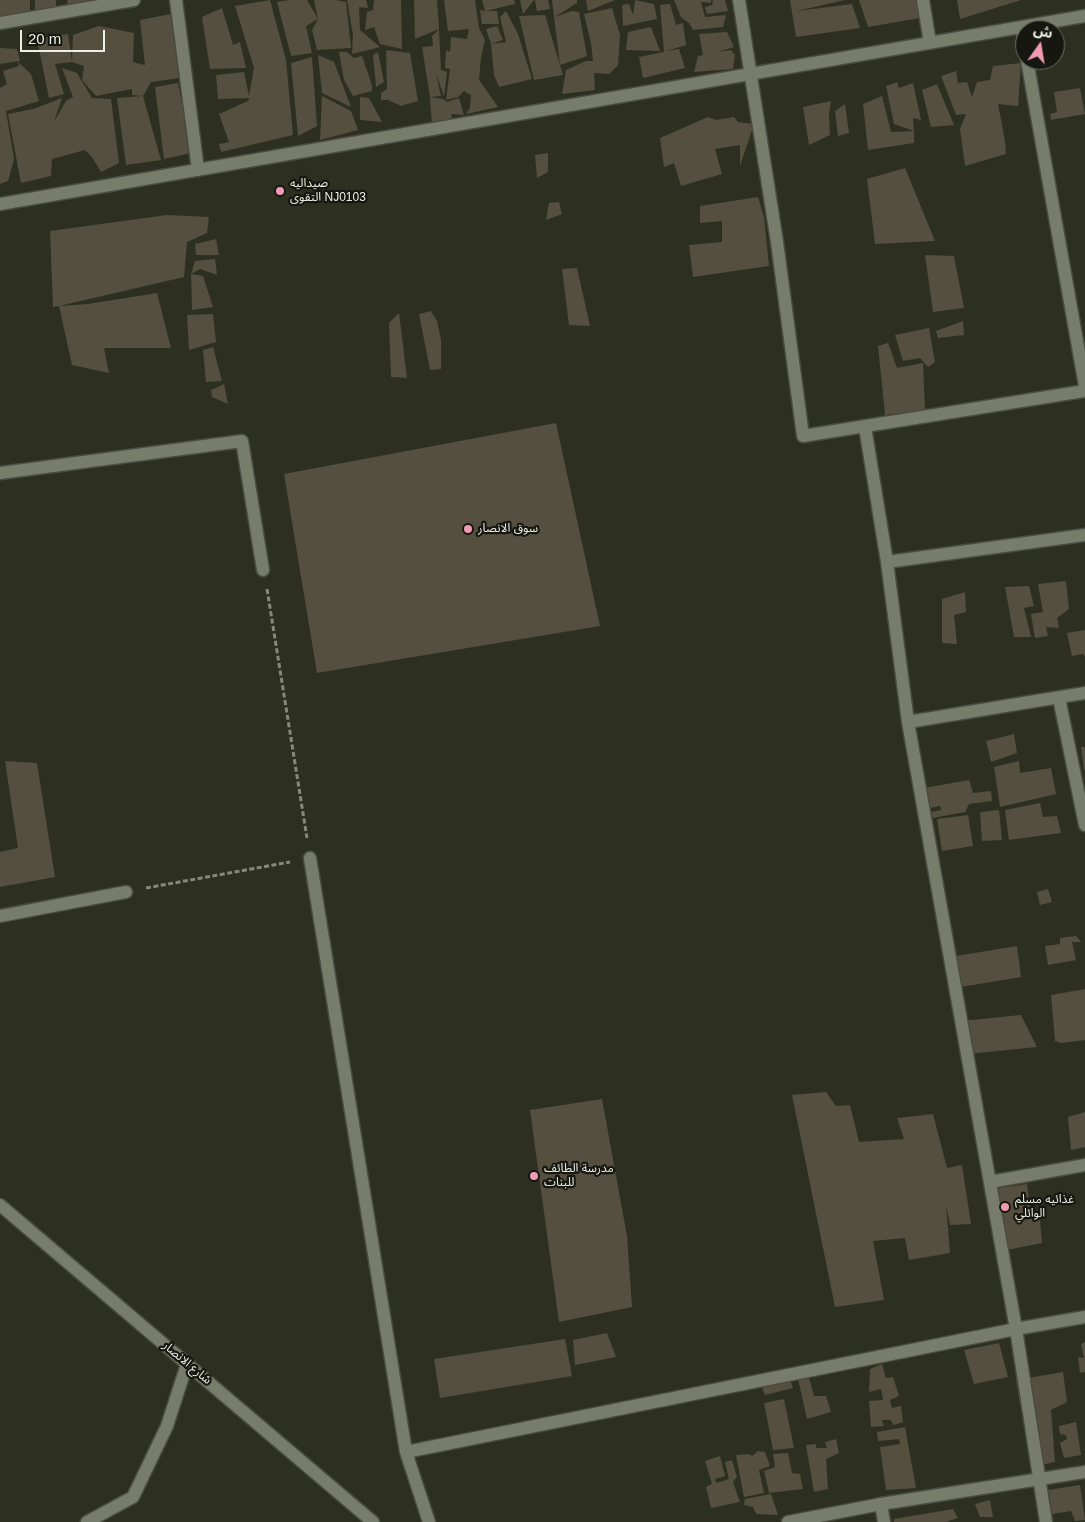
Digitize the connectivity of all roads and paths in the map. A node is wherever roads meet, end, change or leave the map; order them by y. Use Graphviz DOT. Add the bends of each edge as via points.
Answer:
graph roads {
  1 [pos="134,0"];
  2 [pos="176,0"];
  3 [pos="739,0"];
  4 [pos="923,0"];
  5 [pos="104,2"];
  6 [pos="1085,16"];
  7 [pos="1064,20"];
  8 [pos="0,23"];
  9 [pos="1015,29"];
  10 [pos="930,43"];
  11 [pos="1029,70"];
  12 [pos="752,74"];
  13 [pos="198,170"];
  14 [pos="0,204"];
  15 [pos="1085,386"];
  16 [pos="1085,391"];
  17 [pos="865,427"];
  18 [pos="0,472"];
  19 [pos="1085,535"];
  20 [pos="887,562"];
  21 [pos="263,570"];
  22 [pos="1085,694"];
  23 [pos="1059,698"];
  24 [pos="908,722"];
  25 [pos="1085,825"];
  26 [pos="310,858"];
  27 [pos="126,892"];
  28 [pos="0,916"];
  29 [pos="1085,1165"];
  30 [pos="990,1182"];
  31 [pos="0,1205"];
  32 [pos="1085,1317"];
  33 [pos="1016,1329"];
  34 [pos="187,1364"];
  35 [pos="406,1452"];
  36 [pos="1085,1472"];
  37 [pos="1038,1479"];
  38 [pos="881,1504"];
  39 [pos="87,1522"];
  40 [pos="373,1522"];
  41 [pos="429,1522"];
  42 [pos="788,1522"];
  43 [pos="884,1522"];
  44 [pos="1046,1522"];
  1 -- 5 [label="street"];
  2 -- 13 [label="street"];
  3 -- 12 [label="street"];
  4 -- 10 [label="street"];
  5 -- 8 [label="street"];
  6 -- 7 [label="street"];
  9 -- 10 [label="street"];
  10 -- 12 [label="street"];
  11 -- 15 [label="street"];
  12 -- 13 [label="street"];
  12 -- 17 [label="street" via="804,436"];
  13 -- 14 [label="street"];
  16 -- 17 [label="street"];
  17 -- 20 [label="street"];
  18 -- 21 [label="street" via="242,441"];
  19 -- 20 [label="street"];
  20 -- 24 [label="street"];
  21 -- 26 [label="path"];
  22 -- 23 [label="street"];
  23 -- 24 [label="street"];
  23 -- 25 [label="street"];
  24 -- 30 [label="street"];
  26 -- 27 [label="path"];
  26 -- 35 [label="street"];
  27 -- 28 [label="street"];
  29 -- 30 [label="street"];
  30 -- 33 [label="street"];
  31 -- 34 [label="street, شارع الانصار"];
  32 -- 33 [label="street"];
  33 -- 35 [label="street"];
  33 -- 37 [label="street"];
  34 -- 39 [label="street" via="167,1426 133,1497"];
  34 -- 40 [label="street, شارع الانصار"];
  35 -- 41 [label="street"];
  36 -- 37 [label="street"];
  37 -- 38 [label="street"];
  37 -- 44 [label="street"];
  38 -- 42 [label="street"];
  38 -- 43 [label="street"];
}
